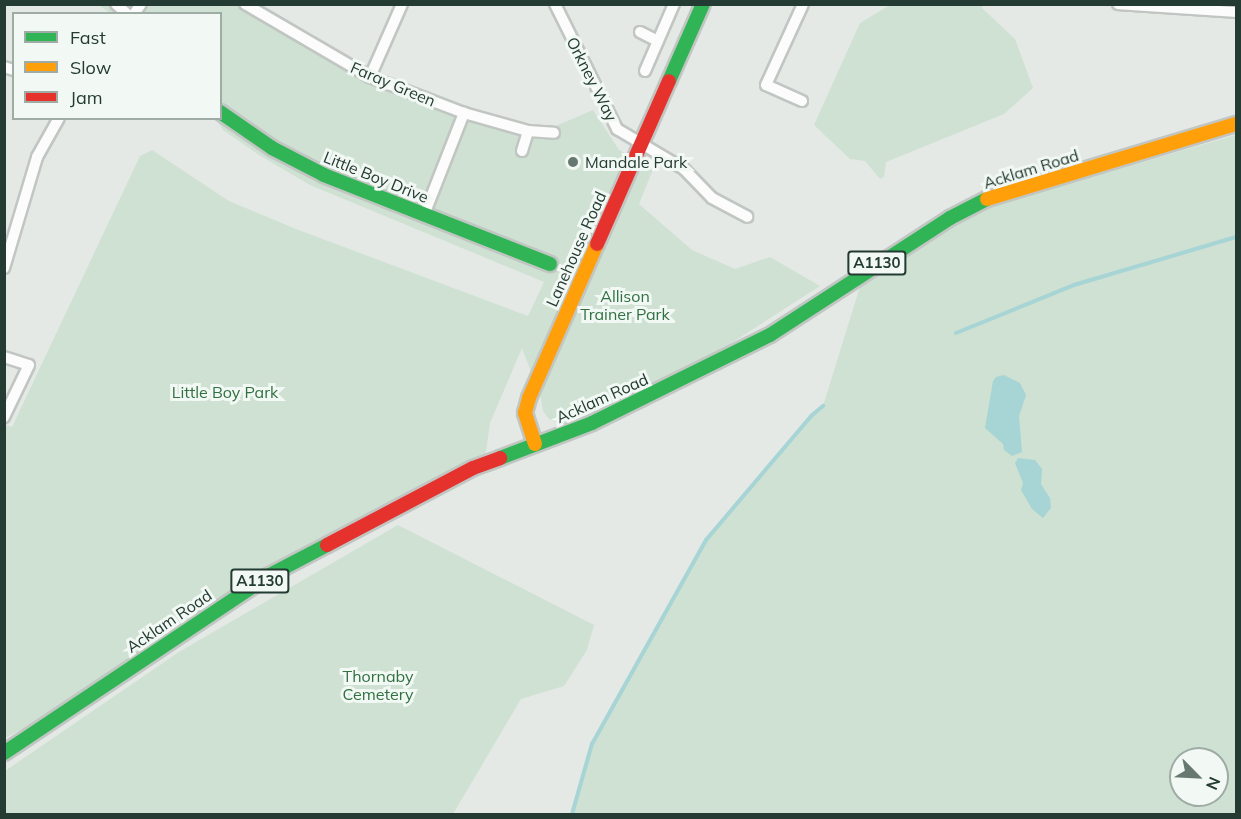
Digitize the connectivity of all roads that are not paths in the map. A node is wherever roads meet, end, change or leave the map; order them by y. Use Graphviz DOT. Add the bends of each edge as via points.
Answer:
graph roads {
  1 [pos="246,4"];
  2 [pos="402,4"];
  3 [pos="555,4"];
  4 [pos="675,4"];
  5 [pos="703,4"];
  6 [pos="803,4"];
  7 [pos="1118,4"];
  8 [pos="1236,12"];
  9 [pos="640,32"];
  10 [pos="658,40"];
  11 [pos="645,71"];
  12 [pos="370,77"];
  13 [pos="802,101"];
  14 [pos="222,113"];
  15 [pos="464,113"];
  16 [pos="58,120"];
  17 [pos="1236,124"];
  18 [pos="528,132"];
  19 [pos="554,133"];
  20 [pos="640,143"];
  21 [pos="522,151"];
  22 [pos="424,215"];
  23 [pos="747,217"];
  24 [pos="7,250"];
  25 [pos="550,264"];
  26 [pos="4,268"];
  27 [pos="4,357"];
  28 [pos="4,417"];
  29 [pos="535,444"];
  30 [pos="4,753"];
  1 -- 12 [label="street, Faray Green"];
  2 -- 12 [label="street"];
  3 -- 20 [label="street, Orkney Way" via="617,129"];
  4 -- 10 [label="street"];
  5 -- 20 [label="main road, Lanehouse Road"];
  6 -- 13 [label="street" via="766,85"];
  7 -- 8 [label="street"];
  9 -- 10 [label="street"];
  10 -- 11 [label="street"];
  12 -- 15 [label="street, Faray Green"];
  14 -- 22 [label="main road, Little Boy Drive" via="292,159"];
  15 -- 18 [label="street, Faray Green"];
  15 -- 22 [label="street"];
  16 -- 24 [label="street" via="38,156"];
  17 -- 29 [label="main road, Acklam Road / A1130" via="987,199 918,237 770,335 634,404"];
  18 -- 19 [label="street, Faray Green"];
  18 -- 21 [label="street"];
  20 -- 23 [label="street, Orkney Way" via="684,169 712,198"];
  20 -- 29 [label="main road, Lanehouse Road" via="529,398 525,413"];
  22 -- 25 [label="main road, Little Boy Drive" via="531,250"];
  24 -- 26 [label="street"];
  27 -- 28 [label="street" via="29,365"];
  29 -- 30 [label="main road, Acklam Road / A1130" via="473,468 268,576"];
}
